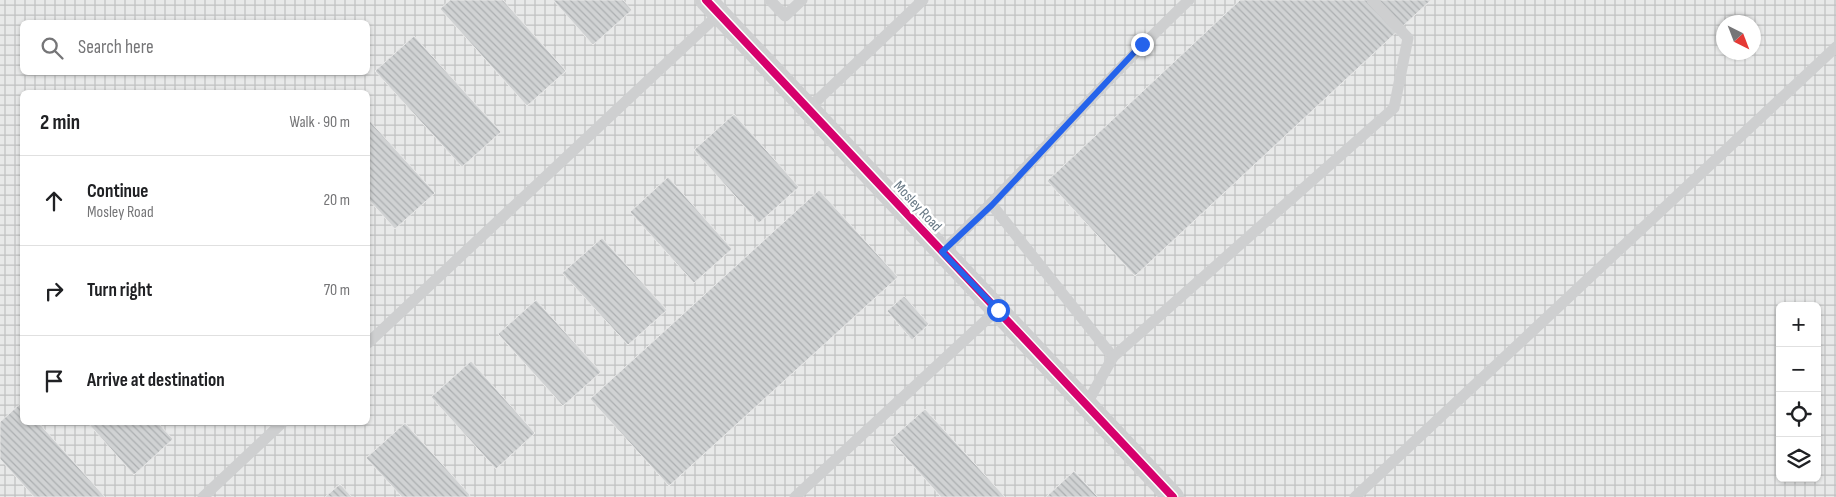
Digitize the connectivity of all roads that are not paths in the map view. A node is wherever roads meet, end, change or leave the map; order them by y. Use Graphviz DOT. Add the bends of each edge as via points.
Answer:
graph roads {
  1 [pos="770,0"];
  2 [pos="802,0"];
  3 [pos="923,0"];
  4 [pos="1189,0"];
  5 [pos="1372,0"];
  6 [pos="713,7"];
  7 [pos="1836,46"];
  8 [pos="808,109"];
  9 [pos="992,205"];
  10 [pos="942,252"];
  11 [pos="998,310"];
  12 [pos="370,341"];
  13 [pos="1113,357"];
  14 [pos="1086,404"];
  15 [pos="280,425"];
  16 [pos="203,497"];
  17 [pos="795,497"];
  18 [pos="1172,497"];
  19 [pos="1356,497"];
  1 -- 2 [label="lane" via="785,16"];
  3 -- 8 [label="lane"];
  4 -- 9 [label="lane" via="1142,44"];
  5 -- 13 [label="lane" via="1408,38 1394,108"];
  6 -- 8 [label="street, Mosley Road"];
  6 -- 12 [label="lane"];
  7 -- 19 [label="lane"];
  8 -- 10 [label="street, Mosley Road"];
  9 -- 10 [label="lane"];
  9 -- 13 [label="lane"];
  10 -- 11 [label="street, Mosley Road"];
  11 -- 14 [label="street, Mosley Road"];
  11 -- 17 [label="lane"];
  13 -- 14 [label="lane"];
  14 -- 18 [label="street, Mosley Road"];
  15 -- 16 [label="lane"];
}
